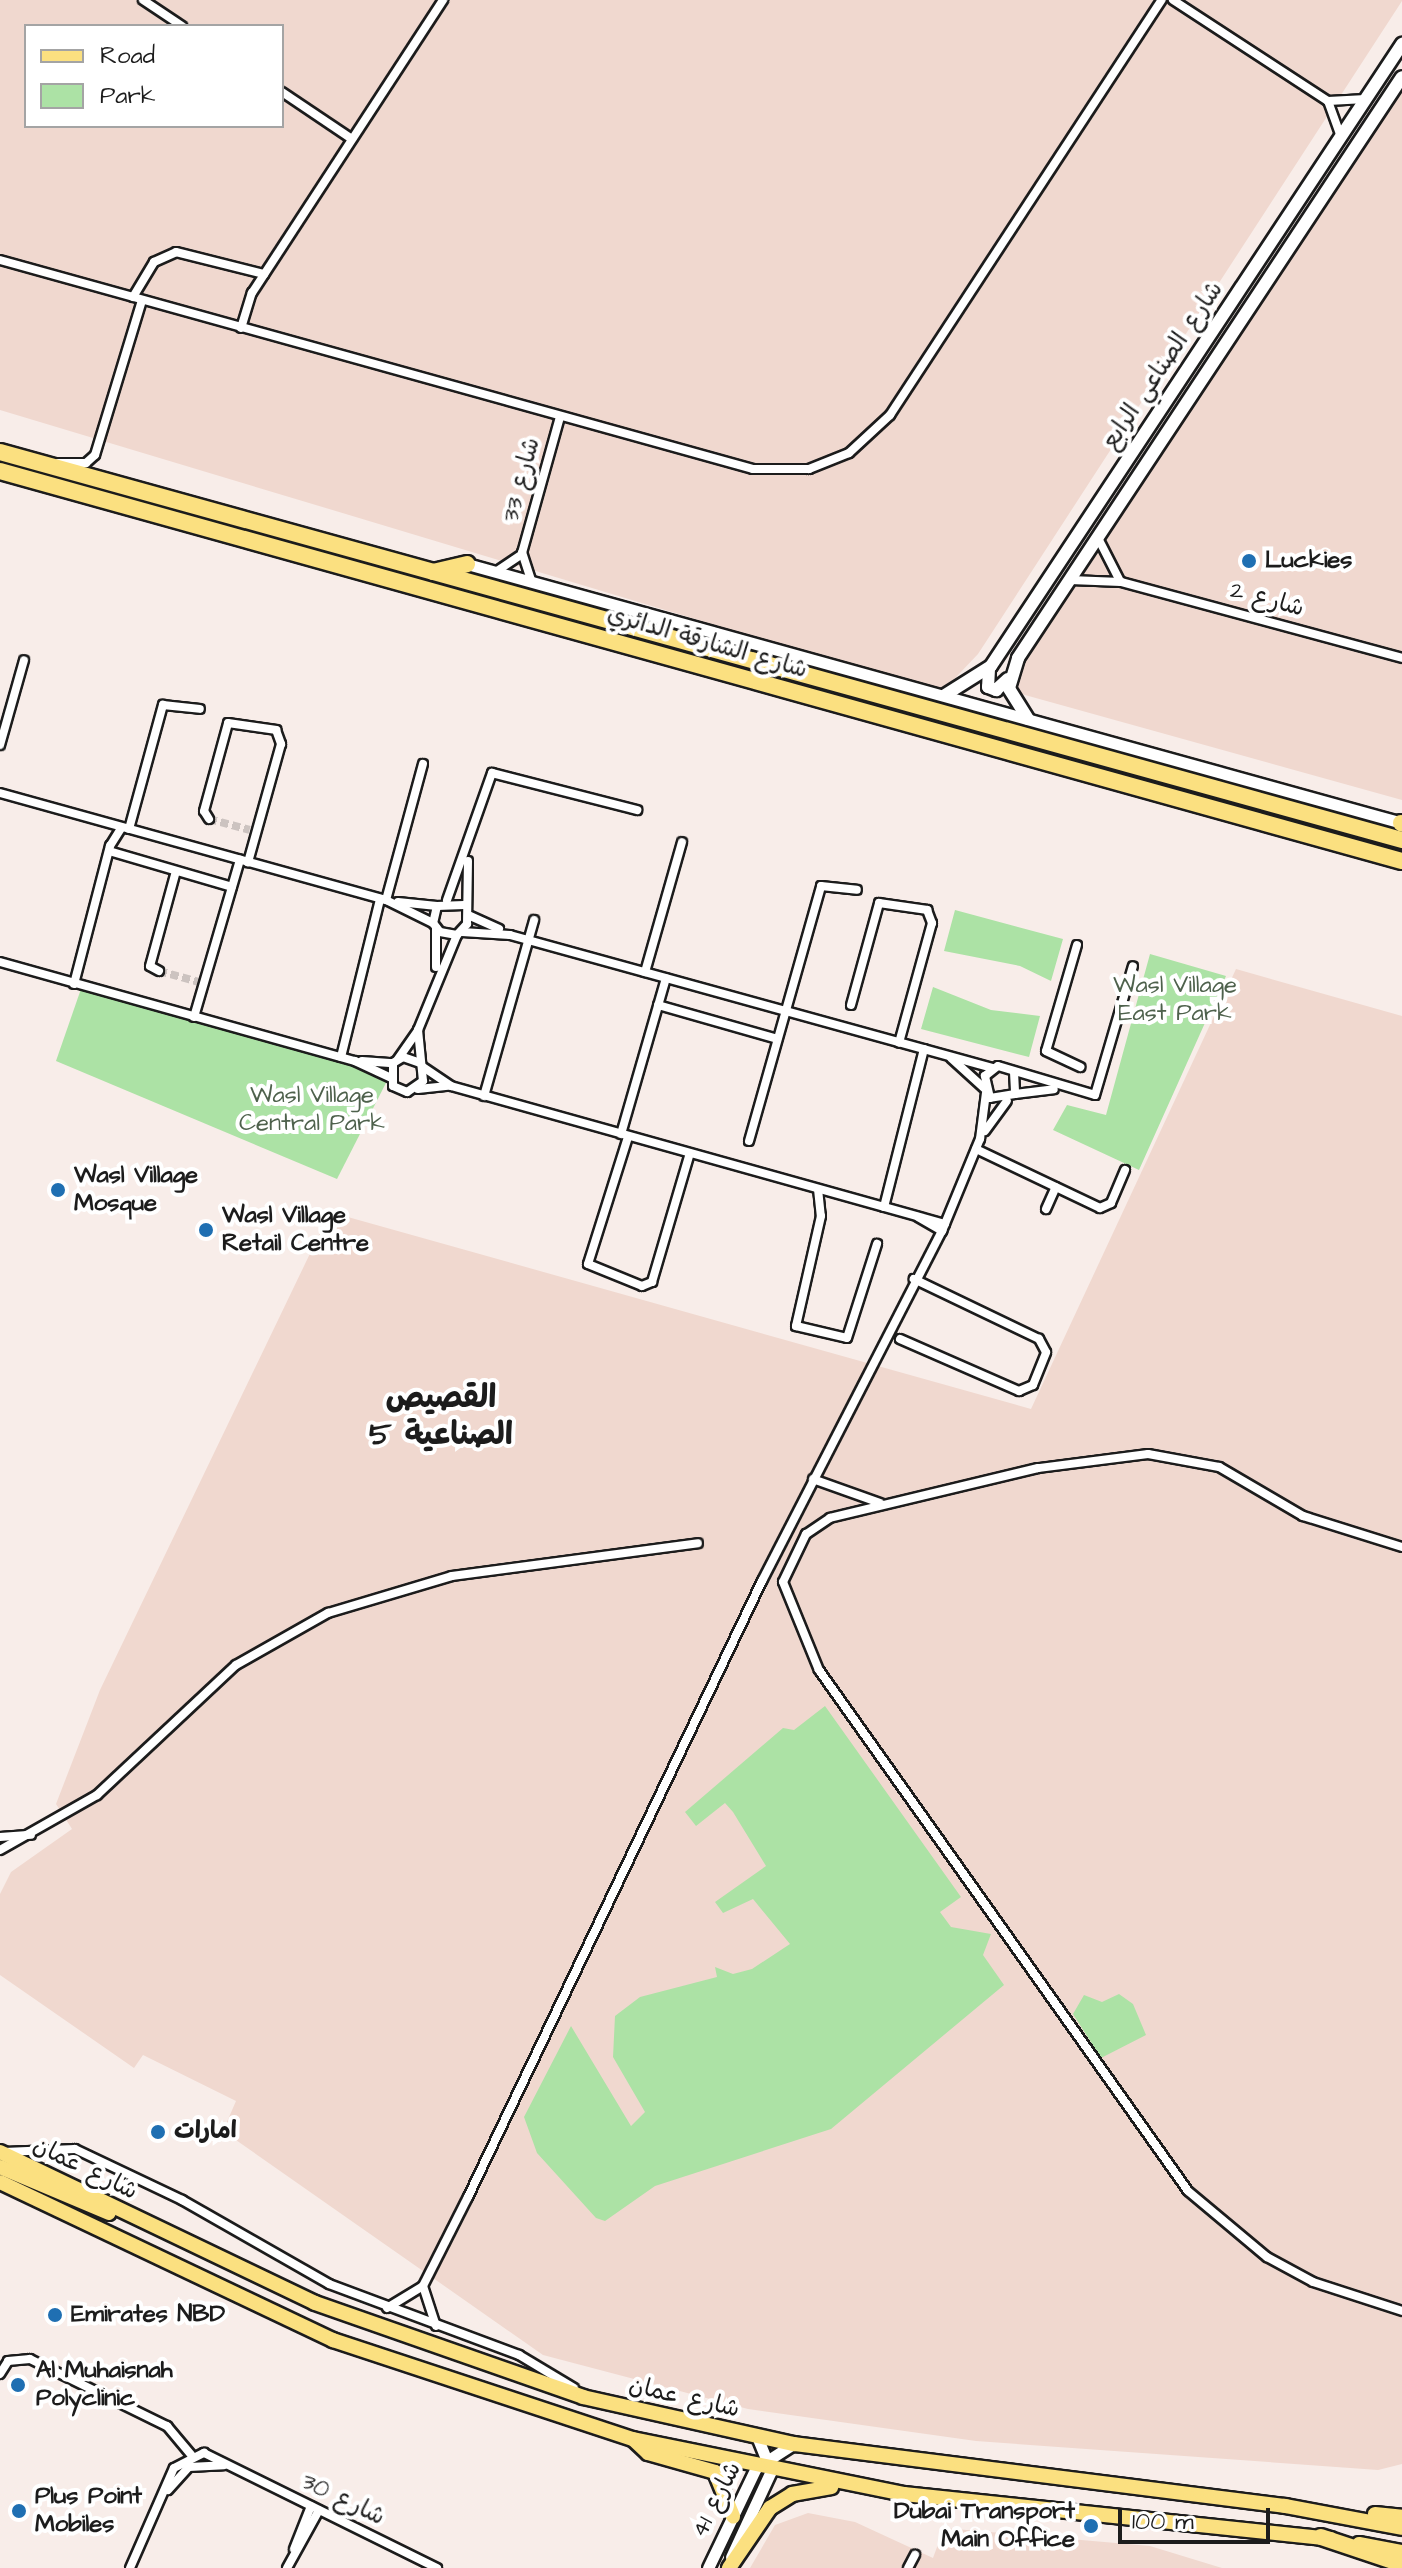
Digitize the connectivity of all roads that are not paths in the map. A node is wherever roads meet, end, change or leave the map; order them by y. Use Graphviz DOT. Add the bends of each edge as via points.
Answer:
graph roads {
  1 [pos="143,0"];
  2 [pos="443,0"];
  3 [pos="1162,0"];
  4 [pos="1173,0"];
  5 [pos="179,24"];
  6 [pos="1402,44"];
  7 [pos="1402,77"];
  8 [pos="284,93"];
  9 [pos="1366,99"];
  10 [pos="1328,101"];
  11 [pos="1341,136"];
  12 [pos="352,139"];
  13 [pos="0,260"];
  14 [pos="264,274"];
  15 [pos="137,298"];
  16 [pos="241,328"];
  17 [pos="560,417"];
  18 [pos="0,452"];
  19 [pos="51,466"];
  20 [pos="0,471"];
  21 [pos="1098,536"];
  22 [pos="522,553"];
  23 [pos="467,564"];
  24 [pos="433,572"];
  25 [pos="494,572"];
  26 [pos="1070,580"];
  27 [pos="1121,582"];
  28 [pos="532,583"];
  29 [pos="1402,658"];
  30 [pos="24,660"];
  31 [pos="991,666"];
  32 [pos="1008,679"];
  33 [pos="945,695"];
  34 [pos="200,709"];
  35 [pos="1028,719"];
  36 [pos="0,745"];
  37 [pos="423,764"];
  38 [pos="0,793"];
  39 [pos="637,810"];
  40 [pos="209,819"];
  41 [pos="1402,824"];
  42 [pos="126,828"];
  43 [pos="1402,840"];
  44 [pos="682,842"];
  45 [pos="470,848"];
  46 [pos="109,851"];
  47 [pos="244,861"];
  48 [pos="1402,861"];
  49 [pos="176,871"];
  50 [pos="232,887"];
  51 [pos="857,890"];
  52 [pos="383,899"];
  53 [pos="447,900"];
  54 [pos="464,905"];
  55 [pos="437,906"];
  56 [pos="468,915"];
  57 [pos="534,920"];
  58 [pos="434,925"];
  59 [pos="459,933"];
  60 [pos="510,935"];
  61 [pos="528,940"];
  62 [pos="1077,945"];
  63 [pos="0,962"];
  64 [pos="1133,966"];
  65 [pos="159,971"];
  66 [pos="645,972"];
  67 [pos="434,977"];
  68 [pos="666,978"];
  69 [pos="74,984"];
  70 [pos="658,1005"];
  71 [pos="851,1005"];
  72 [pos="785,1011"];
  73 [pos="194,1017"];
  74 [pos="418,1030"];
  75 [pos="777,1039"];
  76 [pos="899,1043"];
  77 [pos="924,1049"];
  78 [pos="946,1056"];
  79 [pos="341,1057"];
  80 [pos="355,1061"];
  81 [pos="395,1061"];
  82 [pos="421,1065"];
  83 [pos="1081,1067"];
  84 [pos="993,1068"];
  85 [pos="1014,1072"];
  86 [pos="389,1077"];
  87 [pos="451,1086"];
  88 [pos="417,1089"];
  89 [pos="1061,1089"];
  90 [pos="985,1090"];
  91 [pos="1015,1094"];
  92 [pos="484,1096"];
  93 [pos="1007,1101"];
  94 [pos="625,1136"];
  95 [pos="980,1139"];
  96 [pos="749,1141"];
  97 [pos="976,1149"];
  98 [pos="690,1153"];
  99 [pos="1125,1170"];
  100 [pos="1056,1187"];
  101 [pos="818,1189"];
  102 [pos="884,1207"];
  103 [pos="1046,1209"];
  104 [pos="944,1228"];
  105 [pos="877,1244"];
  106 [pos="914,1279"];
  107 [pos="900,1339"];
  108 [pos="813,1479"];
  109 [pos="889,1504"];
  110 [pos="698,1543"];
  111 [pos="1402,1547"];
  112 [pos="36,1835"];
  113 [pos="0,1837"];
  114 [pos="0,1850"];
  115 [pos="1,2157"];
  116 [pos="0,2182"];
  117 [pos="423,2286"];
  118 [pos="387,2308"];
  119 [pos="1402,2311"];
  120 [pos="436,2326"];
  121 [pos="0,2374"];
  122 [pos="583,2397"];
  123 [pos="757,2437"];
  124 [pos="633,2439"];
  125 [pos="794,2444"];
  126 [pos="191,2455"];
  127 [pos="769,2455"];
  128 [pos="231,2467"];
  129 [pos="763,2470"];
  130 [pos="847,2485"];
  131 [pos="165,2494"];
  132 [pos="315,2508"];
  133 [pos="1328,2514"];
  134 [pos="733,2516"];
  135 [pos="1402,2517"];
  136 [pos="1402,2528"];
  137 [pos="1321,2537"];
  138 [pos="1402,2552"];
  139 [pos="915,2555"];
  140 [pos="288,2564"];
  141 [pos="1402,2564"];
  142 [pos="130,2568"];
  143 [pos="437,2568"];
  144 [pos="708,2568"];
  145 [pos="727,2568"];
  146 [pos="908,2568"];
  1 -- 5 [label="street"];
  2 -- 12 [label="street"];
  3 -- 17 [label="street" via="897,405 861,445 809,469 767,472"];
  4 -- 10 [label="street"];
  6 -- 9 [label="main road, شارع الصناعي الرابع"];
  7 -- 21 [label="main road, شارع الصناعي الرابع"];
  8 -- 12 [label="street"];
  9 -- 10 [label="street"];
  9 -- 11 [label="main road, شارع الصناعي الرابع"];
  10 -- 11 [label="street"];
  11 -- 31 [label="main road, شارع الصناعي الرابع"];
  12 -- 14 [label="street"];
  13 -- 15 [label="street"];
  14 -- 15 [label="street" via="176,252 154,262"];
  14 -- 16 [label="street"];
  15 -- 16 [label="street"];
  15 -- 19 [label="street" via="93,458"];
  16 -- 17 [label="street"];
  17 -- 22 [label="street, شارع 33"];
  18 -- 19 [label="highway, شارع الشارقة الدائري"];
  19 -- 24 [label="highway, شارع الشارقة الدائري"];
  20 -- 48 [label="highway, شارع الشارقة الدائري"];
  21 -- 26 [label="main road, شارع الصناعي الرابع"];
  21 -- 27 [label="street" via="1106,566"];
  22 -- 25 [label="street, شارع 33"];
  22 -- 28 [label="street, شارع 33"];
  23 -- 24 [label="highway"];
  23 -- 25 [label="street"];
  24 -- 43 [label="highway, شارع الشارقة الدائري"];
  25 -- 28 [label="street"];
  26 -- 27 [label="street, شارع 2"];
  26 -- 32 [label="main road, شارع الصناعي الرابع"];
  27 -- 29 [label="street, شارع 2"];
  28 -- 33 [label="street"];
  30 -- 36 [label="street"];
  31 -- 32 [label="main road" via="988,687 996,690"];
  31 -- 33 [label="main road, شارع الصناعي الرابع"];
  32 -- 35 [label="main road"];
  33 -- 35 [label="street"];
  34 -- 42 [label="street" via="163,705"];
  35 -- 41 [label="street"];
  37 -- 52 [label="street"];
  38 -- 42 [label="street"];
  39 -- 45 [label="street" via="496,771"];
  40 -- 47 [label="street" via="204,811 231,720 279,734 270,784"];
  42 -- 46 [label="street"];
  42 -- 47 [label="street"];
  44 -- 66 [label="street"];
  45 -- 53 [label="street"];
  45 -- 54 [label="street"];
  46 -- 49 [label="street"];
  46 -- 69 [label="street"];
  47 -- 50 [label="street"];
  47 -- 52 [label="street"];
  49 -- 50 [label="street"];
  49 -- 65 [label="street" via="150,966"];
  50 -- 73 [label="street"];
  51 -- 72 [label="street" via="821,886"];
  52 -- 55 [label="street"];
  52 -- 58 [label="street"];
  52 -- 79 [label="street"];
  53 -- 54 [label="street"];
  53 -- 55 [label="street"];
  54 -- 56 [label="street"];
  55 -- 58 [label="street"];
  56 -- 59 [label="street"];
  56 -- 60 [label="street"];
  57 -- 61 [label="street"];
  58 -- 59 [label="street"];
  58 -- 67 [label="street"];
  59 -- 60 [label="street"];
  59 -- 67 [label="street"];
  60 -- 61 [label="street"];
  61 -- 66 [label="street"];
  61 -- 92 [label="street"];
  62 -- 83 [label="street" via="1046,1051"];
  63 -- 69 [label="street"];
  64 -- 89 [label="street" via="1097,1093"];
  66 -- 68 [label="street"];
  67 -- 74 [label="street"];
  68 -- 70 [label="street"];
  68 -- 72 [label="street"];
  69 -- 73 [label="street"];
  70 -- 75 [label="street"];
  70 -- 94 [label="street"];
  71 -- 76 [label="street" via="879,903 927,910 932,923"];
  72 -- 75 [label="street"];
  72 -- 76 [label="street"];
  73 -- 79 [label="street"];
  74 -- 81 [label="street"];
  74 -- 82 [label="street"];
  75 -- 96 [label="street"];
  76 -- 77 [label="street"];
  77 -- 78 [label="street"];
  77 -- 102 [label="street"];
  78 -- 84 [label="street"];
  78 -- 90 [label="street"];
  79 -- 80 [label="street"];
  80 -- 81 [label="street"];
  80 -- 86 [label="street"];
  81 -- 82 [label="street"];
  81 -- 86 [label="street"];
  82 -- 87 [label="street"];
  82 -- 88 [label="street"];
  84 -- 85 [label="street"];
  84 -- 90 [label="street"];
  85 -- 89 [label="street"];
  85 -- 91 [label="street"];
  86 -- 88 [label="street" via="397,1090"];
  87 -- 88 [label="street"];
  87 -- 92 [label="street"];
  89 -- 91 [label="street"];
  90 -- 93 [label="street"];
  90 -- 95 [label="street"];
  91 -- 93 [label="street"];
  92 -- 94 [label="street"];
  93 -- 95 [label="street"];
  94 -- 98 [label="street"];
  94 -- 98 [label="street" via="588,1264 642,1286 652,1282"];
  95 -- 97 [label="street"];
  97 -- 100 [label="street"];
  97 -- 104 [label="street"];
  98 -- 101 [label="street"];
  99 -- 100 [label="street" via="1107,1207"];
  100 -- 103 [label="street"];
  101 -- 102 [label="street"];
  101 -- 105 [label="street" via="821,1216 796,1326 839,1339 850,1335"];
  102 -- 104 [label="street"];
  104 -- 106 [label="street"];
  106 -- 107 [label="street" via="1043,1341 1046,1352 1033,1385 1019,1391"];
  106 -- 108 [label="street"];
  108 -- 109 [label="street"];
  108 -- 117 [label="street"];
  109 -- 111 [label="street" via="1058,1464 1166,1454 1219,1467 1337,1530"];
  109 -- 119 [label="street" via="813,1527 786,1570 785,1596 819,1670 1188,2191 1267,2257 1313,2282"];
  110 -- 112 [label="street" via="452,1576 328,1613 236,1665 128,1771"];
  112 -- 113 [label="street"];
  112 -- 114 [label="street"];
  115 -- 118 [label="street" via="75,2149 182,2200 303,2272"];
  115 -- 122 [label="main road, شارع عمان" via="315,2303"];
  116 -- 124 [label="main road, شارع عمان" via="347,2345"];
  117 -- 118 [label="street"];
  117 -- 120 [label="street"];
  118 -- 120 [label="street"];
  120 -- 122 [label="street" via="526,2358"];
  121 -- 126 [label="street" via="8,2361 30,2359 167,2426"];
  122 -- 123 [label="main road, شارع عمان"];
  123 -- 125 [label="main road, شارع عمان"];
  123 -- 127 [label="street, شارع 41"];
  124 -- 129 [label="main road, شارع عمان"];
  124 -- 134 [label="main road" via="648,2453 715,2472"];
  125 -- 127 [label="street, شارع 41"];
  125 -- 133 [label="main road, شارع عمان"];
  126 -- 128 [label="street, شارع 30" via="211,2455"];
  126 -- 131 [label="street" via="174,2468"];
  127 -- 129 [label="street, شارع 41"];
  128 -- 131 [label="street, شارع 30" via="197,2464"];
  128 -- 132 [label="street, شارع 30"];
  129 -- 130 [label="main road, شارع عمان"];
  129 -- 134 [label="street, شارع 41"];
  129 -- 145 [label="street, شارع 41"];
  130 -- 137 [label="main road, شارع عمان"];
  130 -- 145 [label="main road" via="777,2502"];
  131 -- 142 [label="street"];
  132 -- 140 [label="street"];
  132 -- 143 [label="street, شارع 30"];
  133 -- 135 [label="main road"];
  133 -- 136 [label="main road, شارع عمان"];
  134 -- 144 [label="street, شارع 41"];
  137 -- 138 [label="main road, شارع عمان"];
  137 -- 141 [label="highway"];
  139 -- 146 [label="street"];
}
